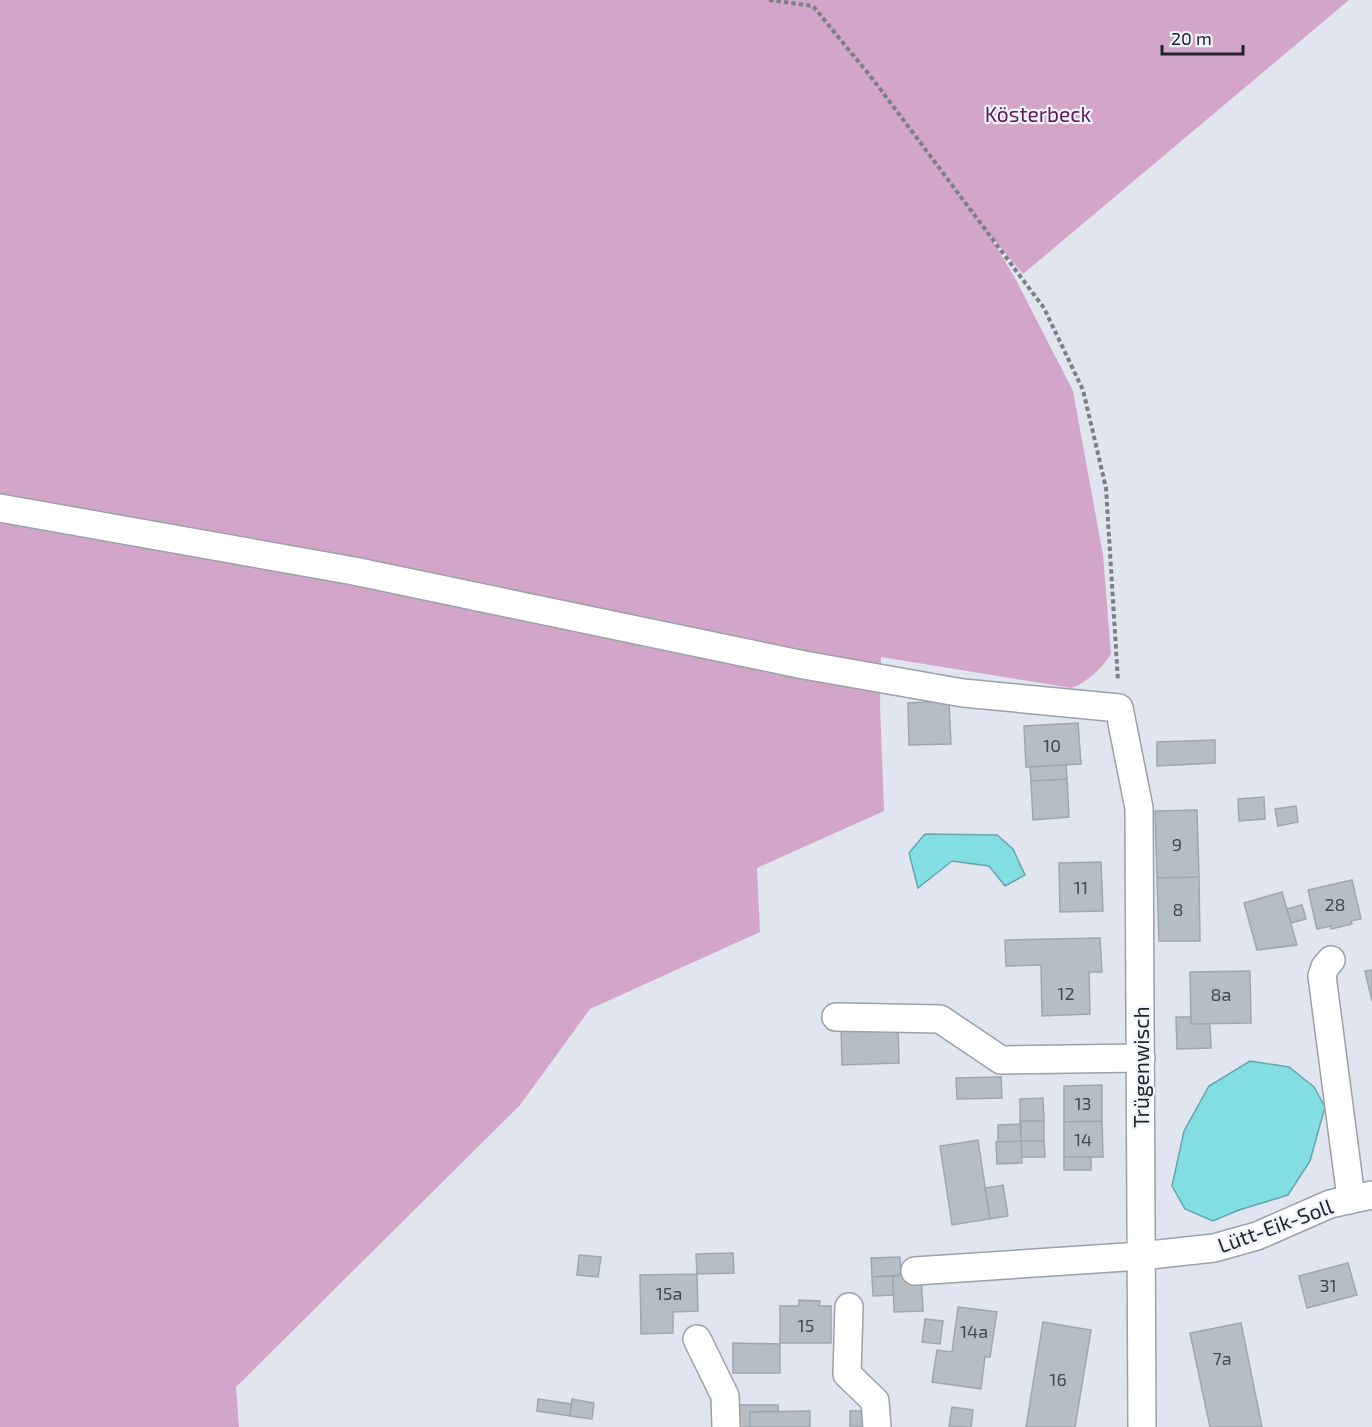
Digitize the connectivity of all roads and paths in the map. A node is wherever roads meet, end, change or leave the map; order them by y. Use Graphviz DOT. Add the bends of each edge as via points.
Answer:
graph roads {
  1 [pos="769,0"];
  2 [pos="0,508"];
  3 [pos="1119,708"];
  4 [pos="1331,960"];
  5 [pos="836,1017"];
  6 [pos="1141,1058"];
  7 [pos="1361,1197"];
  8 [pos="1141,1256"];
  9 [pos="915,1270"];
  10 [pos="849,1307"];
  11 [pos="697,1339"];
  12 [pos="726,1427"];
  13 [pos="877,1427"];
  14 [pos="1142,1427"];
  1 -- 3 [label="path" via="813,6 875,82 1044,308 1083,390 1106,488"];
  2 -- 3 [label="street" via="354,570 804,665 963,693"];
  3 -- 6 [label="street, Trügenwisch" via="1139,808"];
  4 -- 7 [label="street" via="1322,976"];
  5 -- 6 [label="street" via="940,1019 1001,1060"];
  6 -- 8 [label="street, Trügenwisch"];
  7 -- 8 [label="street, Lütt-Eik-Soll" via="1330,1204 1257,1236 1214,1248"];
  8 -- 9 [label="street, Lütt-Eik-Soll"];
  8 -- 14 [label="street, Trügenwisch"];
  10 -- 13 [label="street" via="847,1374 875,1401"];
  11 -- 12 [label="street" via="725,1396"];
}
